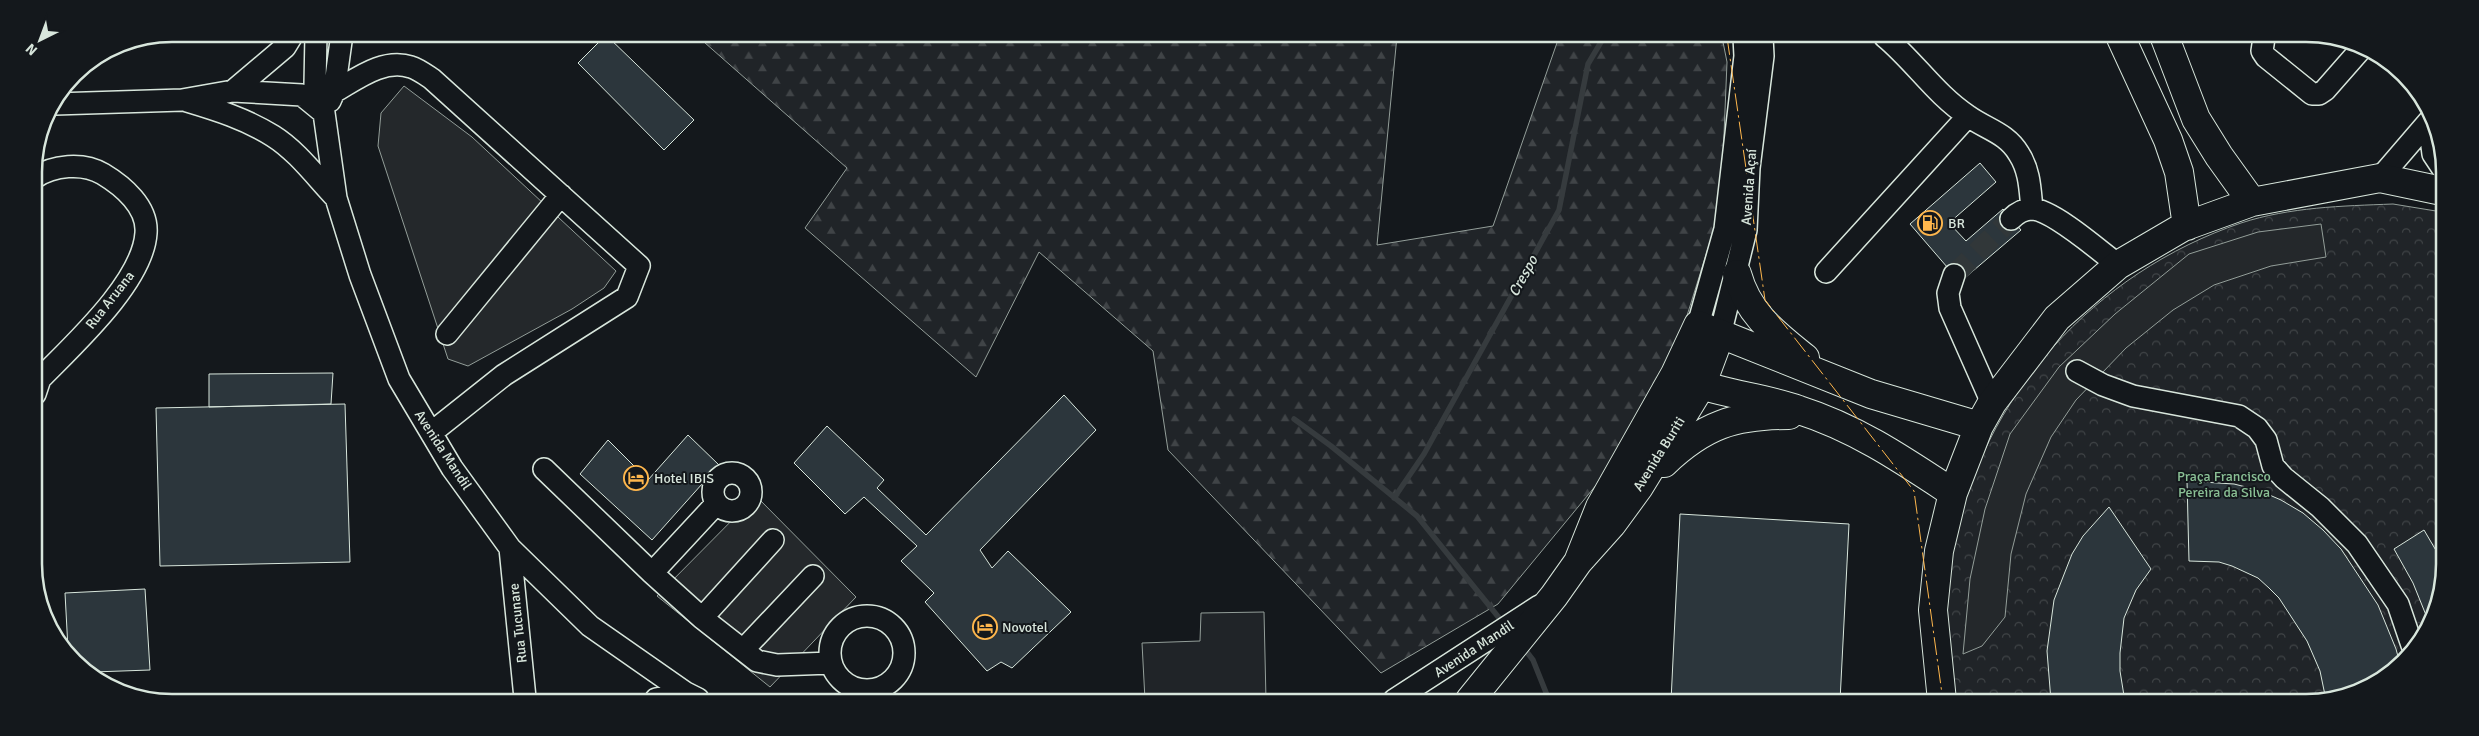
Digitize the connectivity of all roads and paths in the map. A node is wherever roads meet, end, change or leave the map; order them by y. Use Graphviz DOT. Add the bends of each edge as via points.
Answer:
graph roads {
  1 [pos="1744,42"];
  2 [pos="1762,42"];
  3 [pos="1890,42"];
  4 [pos="2123,42"];
  5 [pos="2168,42"];
  6 [pos="2263,42"];
  7 [pos="287,43"];
  8 [pos="316,43"];
  9 [pos="341,43"];
  10 [pos="2358,53"];
  11 [pos="233,91"];
  12 [pos="334,92"];
  13 [pos="182,100"];
  14 [pos="63,104"];
  15 [pos="324,113"];
  16 [pos="1968,116"];
  17 [pos="2427,124"];
  18 [pos="2430,133"];
  19 [pos="2435,157"];
  20 [pos="43,173"];
  21 [pos="2380,178"];
  22 [pos="2436,190"];
  23 [pos="561,195"];
  24 [pos="336,198"];
  25 [pos="2252,202"];
  26 [pos="2032,209"];
  27 [pos="2011,218"];
  28 [pos="2187,226"];
  29 [pos="2118,265"];
  30 [pos="1826,272"];
  31 [pos="1737,274"];
  32 [pos="1954,275"];
  33 [pos="1709,330"];
  34 [pos="447,334"];
  35 [pos="2077,371"];
  36 [pos="42,374"];
  37 [pos="1675,374"];
  38 [pos="1830,378"];
  39 [pos="1701,386"];
  40 [pos="1986,415"];
  41 [pos="1817,416"];
  42 [pos="431,433"];
  43 [pos="544,469"];
  44 [pos="1639,487"];
  45 [pos="1952,493"];
  46 [pos="716,504"];
  47 [pos="773,540"];
  48 [pos="510,548"];
  49 [pos="1578,562"];
  50 [pos="652,573"];
  51 [pos="813,576"];
  52 [pos="1554,596"];
  53 [pos="702,618"];
  54 [pos="2411,642"];
  55 [pos="743,650"];
  56 [pos="831,663"];
  57 [pos="1404,693"];
  58 [pos="1475,693"];
  59 [pos="1941,693"];
  60 [pos="525,694"];
  61 [pos="689,694"];
  62 [pos="871,694"];
  1 -- 33 [label="street, Avenida Açaí" via="1725,229"];
  2 -- 31 [label="street, Avenida Açaí" via="1746,230"];
  3 -- 16 [label="street"];
  4 -- 28 [label="main road" via="2168,140 2179,172"];
  5 -- 25 [label="main road" via="2196,119"];
  6 -- 10 [label="street" via="2262,51 2266,57 2312,94 2326,90"];
  7 -- 11 [label="street"];
  8 -- 15 [label="street, Avenida Mandil" via="315,84"];
  9 -- 12 [label="street"];
  11 -- 13 [label="street"];
  11 -- 15 [label="street" via="302,95"];
  12 -- 15 [label="street"];
  12 -- 23 [label="street" via="377,68 394,64 412,67 432,79"];
  13 -- 14 [label="street"];
  13 -- 24 [label="street" via="230,113 273,136 298,157"];
  15 -- 24 [label="street, Avenida Mandil"];
  16 -- 26 [label="street" via="2002,134 2019,153 2029,176"];
  16 -- 30 [label="street"];
  17 -- 21 [label="street"];
  18 -- 19 [label="street"];
  20 -- 36 [label="street, Rua Aruana" via="66,167 84,167 102,173 126,191 141,209 146,232 141,255 130,277 109,305"];
  21 -- 22 [label="main road"];
  21 -- 25 [label="main road"];
  23 -- 34 [label="street"];
  23 -- 42 [label="street" via="639,266 626,297 504,375"];
  24 -- 42 [label="street, Avenida Mandil" via="360,275 399,379"];
  25 -- 28 [label="main road"];
  26 -- 27 [label="street"];
  26 -- 29 [label="street" via="2052,216"];
  28 -- 29 [label="main road"];
  29 -- 40 [label="main road" via="2057,318"];
  31 -- 33 [label="street, Avenida Açaí"];
  31 -- 38 [label="main road" via="1742,293 1772,332"];
  32 -- 40 [label="street" via="1948,293 1950,308"];
  33 -- 37 [label="main road, Avenida Buriti"];
  33 -- 38 [label="main road"];
  33 -- 39 [label="main road, Avenida Buriti"];
  35 -- 54 [label="street" via="2133,396 2239,416 2257,428 2266,440 2273,466 2357,544 2398,604"];
  37 -- 39 [label="main road"];
  37 -- 49 [label="main road, Avenida Buriti" via="1600,507"];
  38 -- 40 [label="main road" via="1871,394"];
  39 -- 41 [label="main road" via="1762,398"];
  39 -- 44 [label="main road, Avenida Buriti"];
  40 -- 45 [label="main road"];
  41 -- 44 [label="main road" via="1758,415 1728,422 1688,441"];
  41 -- 45 [label="main road" via="1838,423 1888,450"];
  42 -- 48 [label="street, Avenida Mandil" via="452,468"];
  43 -- 50 [label="street"];
  44 -- 49 [label="main road, Avenida Buriti"];
  45 -- 59 [label="main road" via="1939,551 1933,610"];
  46 -- 50 [label="street"];
  47 -- 53 [label="street"];
  48 -- 60 [label="street, Rua Tucunare"];
  48 -- 61 [label="street, Avenida Mandil" via="590,626"];
  49 -- 52 [label="main road, Avenida Buriti"];
  50 -- 53 [label="street"];
  51 -- 55 [label="street"];
  52 -- 57 [label="street, Avenida Mandil"];
  52 -- 58 [label="main road, Avenida Buriti"];
  53 -- 55 [label="street"];
  55 -- 56 [label="street" via="765,664"];
  56 -- 62 [label="street" via="837,676 848,685"];
  56 -- 62 [label="street" via="830,646 835,634 852,619 865,616 887,622 897,631 904,657 901,670 892,681"];
}
